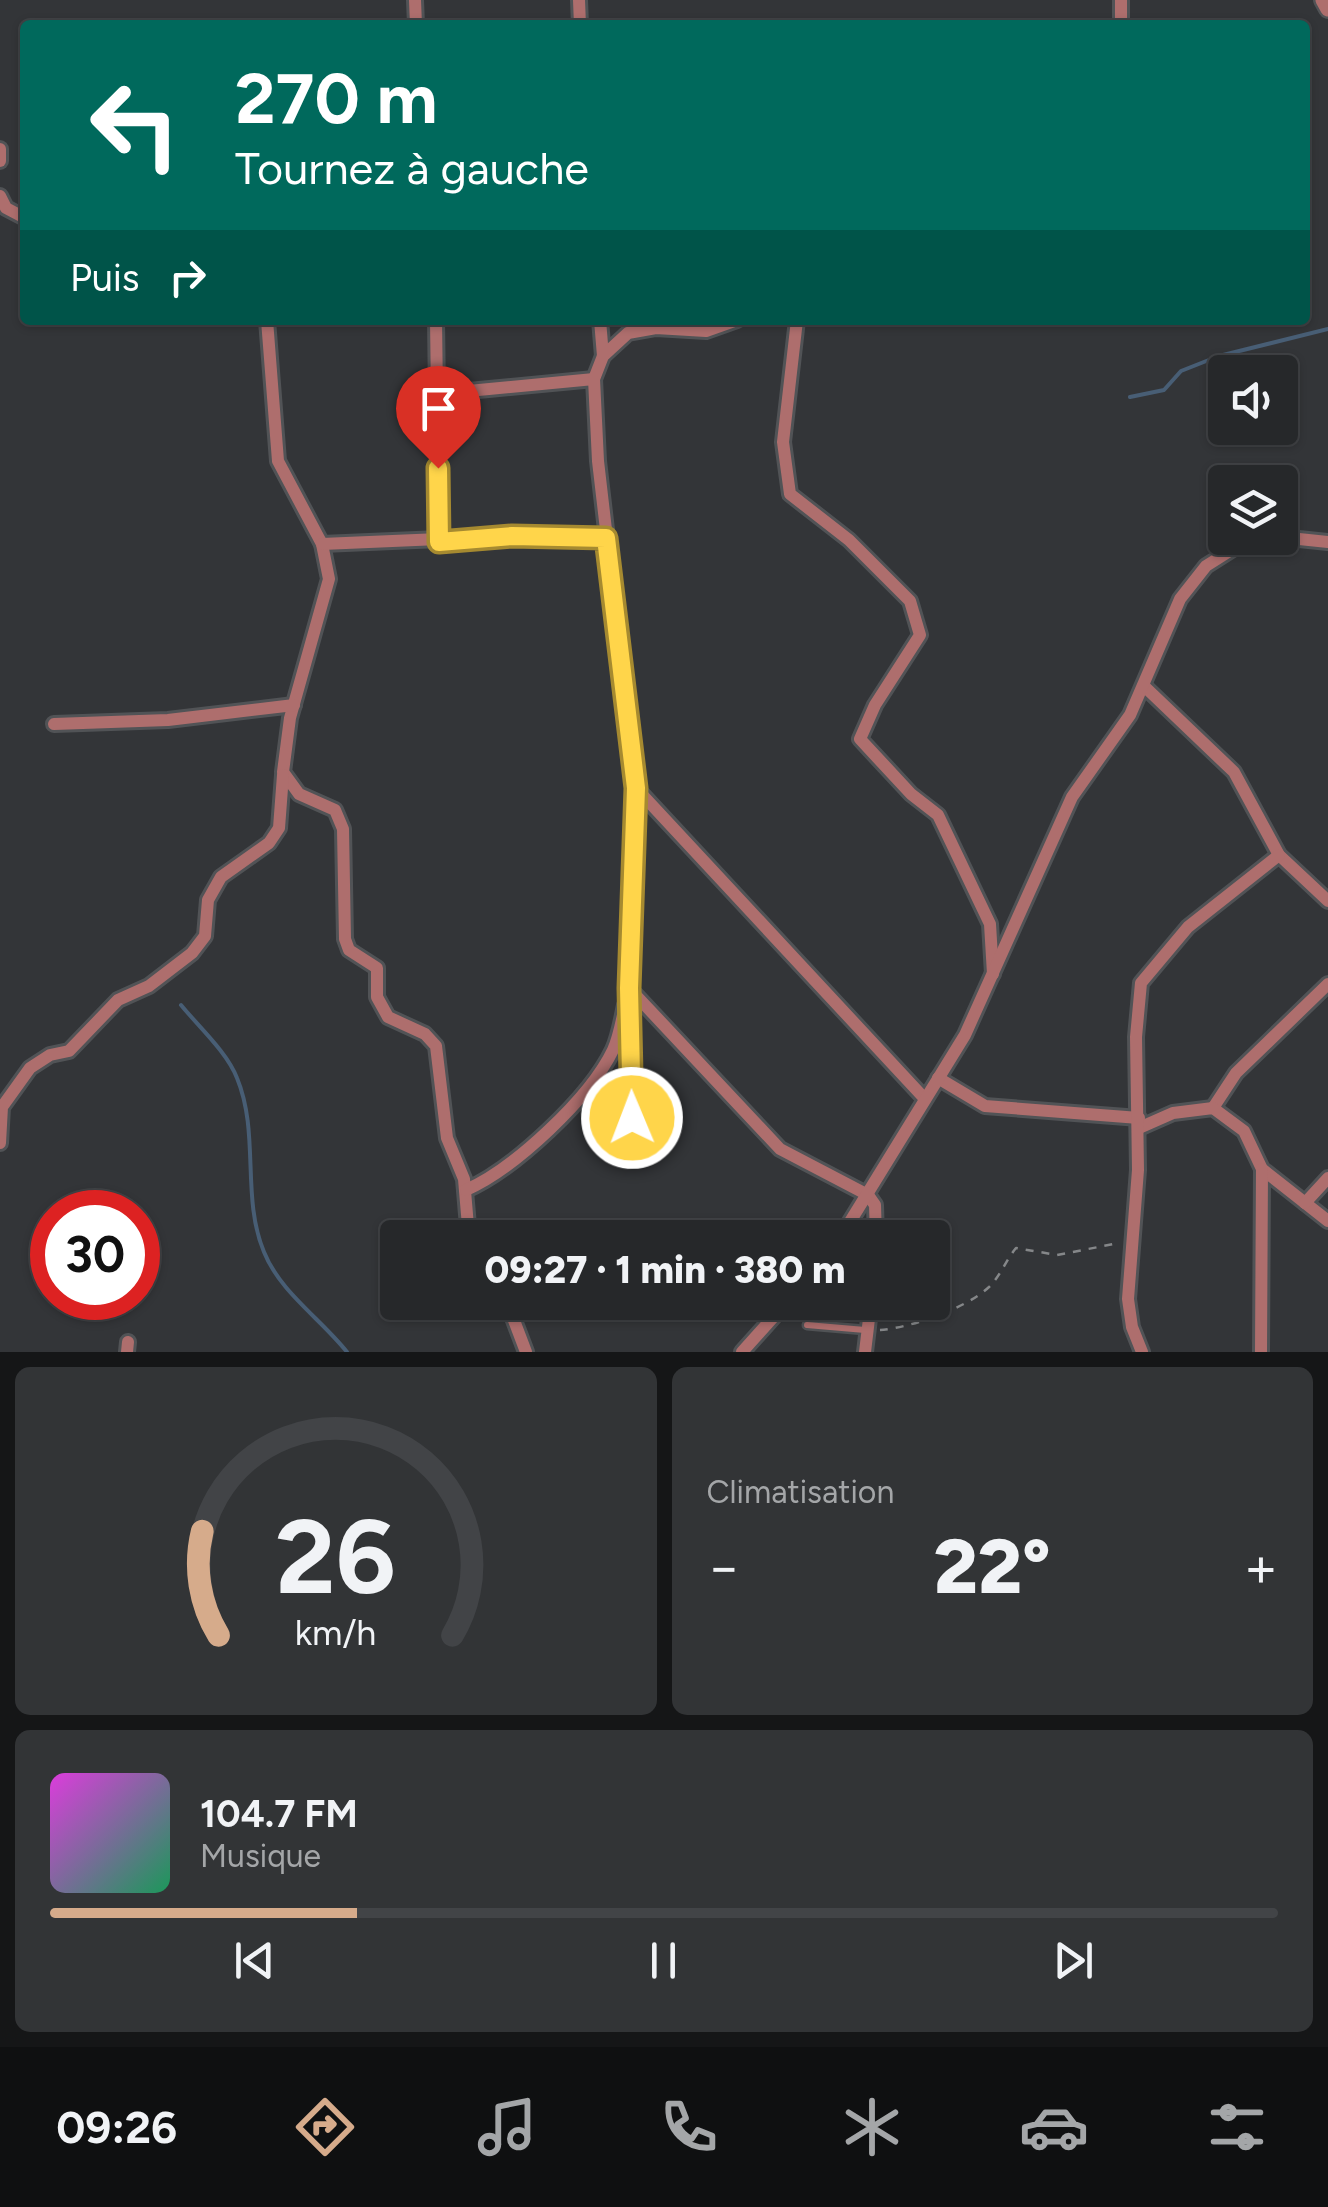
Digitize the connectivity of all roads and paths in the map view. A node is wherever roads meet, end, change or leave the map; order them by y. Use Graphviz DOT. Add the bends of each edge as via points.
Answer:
graph roads {
  1 [pos="1323,0"];
  2 [pos="1328,9"];
  3 [pos="0,150"];
  4 [pos="0,160"];
  5 [pos="267,325"];
  6 [pos="436,325"];
  7 [pos="600,325"];
  8 [pos="723,325"];
  9 [pos="796,325"];
  10 [pos="602,356"];
  11 [pos="594,379"];
  12 [pos="437,394"];
  13 [pos="606,538"];
  14 [pos="1298,539"];
  15 [pos="439,542"];
  16 [pos="1328,542"];
  17 [pos="322,544"];
  18 [pos="1223,555"];
  19 [pos="1144,687"];
  20 [pos="294,705"];
  21 [pos="54,724"];
  22 [pos="282,772"];
  23 [pos="636,788"];
  24 [pos="1279,855"];
  25 [pos="1328,902"];
  26 [pos="993,976"];
  27 [pos="1328,984"];
  28 [pos="629,988"];
  29 [pos="938,1078"];
  30 [pos="925,1099"];
  31 [pos="1213,1108"];
  32 [pos="1139,1123"];
  33 [pos="0,1142"];
  34 [pos="633,1150"];
  35 [pos="1262,1169"];
  36 [pos="1328,1178"];
  37 [pos="466,1190"];
  38 [pos="868,1194"];
  39 [pos="1306,1203"];
  40 [pos="468,1220"];
  41 [pos="851,1220"];
  42 [pos="875,1220"];
  43 [pos="1328,1222"];
  44 [pos="1134,1240"];
  45 [pos="514,1320"];
  46 [pos="771,1320"];
  47 [pos="869,1320"];
  48 [pos="807,1325"];
  49 [pos="868,1330"];
  50 [pos="526,1352"];
  51 [pos="742,1352"];
  52 [pos="865,1352"];
  53 [pos="1142,1352"];
  54 [pos="1261,1352"];
  1 -- 2 [label="street"];
  3 -- 4 [label="street"];
  5 -- 17 [label="street" via="278,460"];
  6 -- 12 [label="street"];
  7 -- 10 [label="street"];
  8 -- 10 [label="street" via="628,332"];
  9 -- 26 [label="street" via="783,442 790,494 910,601 920,635 860,740 938,815 990,924"];
  10 -- 11 [label="street"];
  11 -- 12 [label="street"];
  11 -- 13 [label="street"];
  12 -- 15 [label="street"];
  13 -- 15 [label="street"];
  13 -- 23 [label="street"];
  14 -- 16 [label="street"];
  15 -- 17 [label="street"];
  17 -- 20 [label="street" via="328,579"];
  18 -- 19 [label="street" via="1180,599"];
  19 -- 24 [label="street" via="1234,772"];
  19 -- 26 [label="street" via="1072,797"];
  20 -- 21 [label="street" via="168,720"];
  20 -- 22 [label="street"];
  22 -- 33 [label="street" via="279,828 270,843 220,877 208,900 205,936 176,968 118,1000 70,1051 30,1068 2,1108"];
  22 -- 37 [label="street" via="299,794 335,810 343,829 344,939 377,968 378,997 388,1017 432,1038 447,1138"];
  23 -- 28 [label="street"];
  23 -- 30 [label="street"];
  24 -- 25 [label="street"];
  24 -- 32 [label="street" via="1188,927 1141,983"];
  26 -- 29 [label="street"];
  27 -- 31 [label="street" via="1236,1073"];
  28 -- 34 [label="street"];
  28 -- 37 [label="street" via="603,1068 520,1154"];
  28 -- 38 [label="street" via="780,1149"];
  29 -- 30 [label="street"];
  29 -- 32 [label="street" via="985,1106"];
  30 -- 38 [label="street"];
  31 -- 32 [label="street"];
  31 -- 35 [label="street" via="1244,1131"];
  32 -- 44 [label="street"];
  35 -- 39 [label="street"];
  35 -- 54 [label="street"];
  36 -- 39 [label="street"];
  37 -- 40 [label="street"];
  38 -- 41 [label="street"];
  38 -- 42 [label="street"];
  39 -- 43 [label="street"];
  44 -- 49 [label="path" via="1058,1255 1016,1248 988,1288 970,1300 919,1323"];
  44 -- 53 [label="street" via="1128,1299"];
  45 -- 50 [label="street"];
  46 -- 51 [label="street"];
  47 -- 49 [label="street"];
  48 -- 49 [label="lane"];
  49 -- 52 [label="street"];
}
